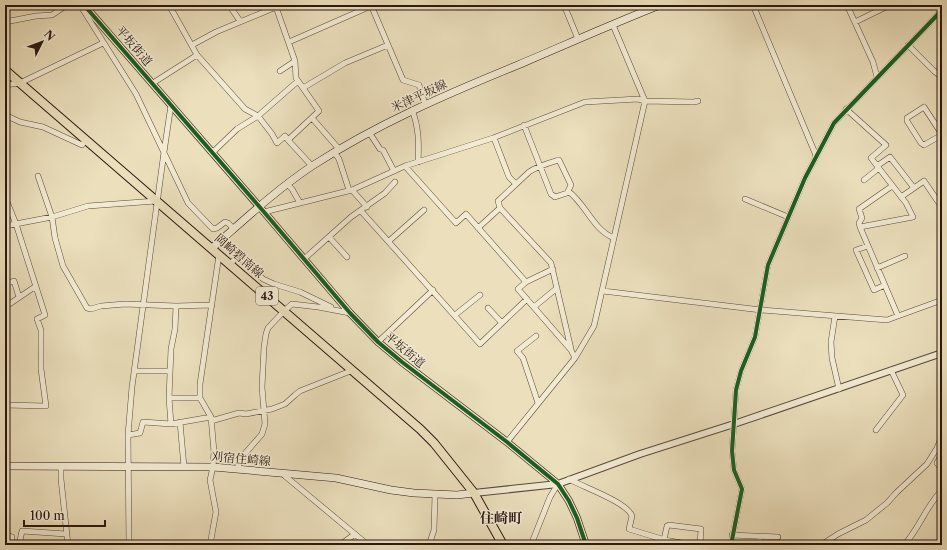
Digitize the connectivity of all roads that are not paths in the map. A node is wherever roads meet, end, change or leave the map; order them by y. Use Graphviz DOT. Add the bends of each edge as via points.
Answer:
graph roads {
  1 [pos="68,5"];
  2 [pos="80,5"];
  3 [pos="84,5"];
  4 [pos="169,5"];
  5 [pos="229,5"];
  6 [pos="371,5"];
  7 [pos="564,5"];
  8 [pos="660,5"];
  9 [pos="753,5"];
  10 [pos="847,5"];
  11 [pos="890,5"];
  12 [pos="276,6"];
  13 [pos="942,10"];
  14 [pos="5,22"];
  15 [pos="240,22"];
  16 [pos="855,22"];
  17 [pos="613,24"];
  18 [pos="578,39"];
  19 [pos="289,42"];
  20 [pos="103,43"];
  21 [pos="192,45"];
  22 [pos="388,45"];
  23 [pos="908,45"];
  24 [pos="197,55"];
  25 [pos="295,61"];
  26 [pos="5,70"];
  27 [pos="280,71"];
  28 [pos="877,77"];
  29 [pos="942,77"];
  30 [pos="298,81"];
  31 [pos="20,83"];
  32 [pos="153,83"];
  33 [pos="5,85"];
  34 [pos="303,88"];
  35 [pos="644,101"];
  36 [pos="698,101"];
  37 [pos="425,104"];
  38 [pos="171,105"];
  39 [pos="846,109"];
  40 [pos="412,110"];
  41 [pos="5,115"];
  42 [pos="258,116"];
  43 [pos="312,118"];
  44 [pos="524,125"];
  45 [pos="369,132"];
  46 [pos="941,136"];
  47 [pos="494,138"];
  48 [pos="86,140"];
  49 [pos="288,140"];
  50 [pos="337,150"];
  51 [pos="164,152"];
  52 [pos="212,152"];
  53 [pos="816,157"];
  54 [pos="418,162"];
  55 [pos="312,166"];
  56 [pos="405,166"];
  57 [pos="541,167"];
  58 [pos="878,167"];
  59 [pos="394,171"];
  60 [pos="38,176"];
  61 [pos="864,180"];
  62 [pos="395,182"];
  63 [pos="288,184"];
  64 [pos="516,184"];
  65 [pos="892,186"];
  66 [pos="914,188"];
  67 [pos="350,190"];
  68 [pos="568,191"];
  69 [pos="5,197"];
  70 [pos="901,197"];
  71 [pos="745,199"];
  72 [pos="157,200"];
  73 [pos="300,203"];
  74 [pos="941,204"];
  75 [pos="367,207"];
  76 [pos="500,208"];
  77 [pos="262,209"];
  78 [pos="424,210"];
  79 [pos="361,211"];
  80 [pos="52,217"];
  81 [pos="788,217"];
  82 [pos="16,224"];
  83 [pos="5,226"];
  84 [pos="860,227"];
  85 [pos="478,228"];
  86 [pos="234,229"];
  87 [pos="329,237"];
  88 [pos="614,238"];
  89 [pos="390,241"];
  90 [pos="868,246"];
  91 [pos="212,248"];
  92 [pos="219,255"];
  93 [pos="905,256"];
  94 [pos="347,257"];
  95 [pos="304,259"];
  96 [pos="230,264"];
  97 [pos="877,268"];
  98 [pos="553,269"];
  99 [pos="526,282"];
  100 [pos="5,284"];
  101 [pos="885,285"];
  102 [pos="36,286"];
  103 [pos="557,288"];
  104 [pos="433,290"];
  105 [pos="603,291"];
  106 [pos="480,295"];
  107 [pos="19,297"];
  108 [pos="527,300"];
  109 [pos="942,300"];
  110 [pos="144,305"];
  111 [pos="212,305"];
  112 [pos="176,306"];
  113 [pos="5,307"];
  114 [pos="534,307"];
  115 [pos="488,308"];
  116 [pos="284,310"];
  117 [pos="761,310"];
  118 [pos="341,312"];
  119 [pos="350,314"];
  120 [pos="455,315"];
  121 [pos="835,316"];
  122 [pos="898,316"];
  123 [pos="502,323"];
  124 [pos="536,336"];
  125 [pos="378,342"];
  126 [pos="571,350"];
  127 [pos="942,353"];
  128 [pos="575,358"];
  129 [pos="353,370"];
  130 [pos="891,370"];
  131 [pos="134,371"];
  132 [pos="170,372"];
  133 [pos="839,388"];
  134 [pos="168,398"];
  135 [pos="200,398"];
  136 [pos="538,403"];
  137 [pos="5,405"];
  138 [pos="264,411"];
  139 [pos="211,419"];
  140 [pos="180,422"];
  141 [pos="172,424"];
  142 [pos="734,424"];
  143 [pos="876,430"];
  144 [pos="128,435"];
  145 [pos="942,436"];
  146 [pos="507,442"];
  147 [pos="942,454"];
  148 [pos="5,466"];
  149 [pos="61,466"];
  150 [pos="128,467"];
  151 [pos="184,467"];
  152 [pos="213,467"];
  153 [pos="237,469"];
  154 [pos="942,470"];
  155 [pos="284,474"];
  156 [pos="569,479"];
  157 [pos="558,484"];
  158 [pos="942,490"];
  159 [pos="474,493"];
  160 [pos="435,495"];
  161 [pos="66,534"];
  162 [pos="355,534"];
  163 [pos="5,535"];
  164 [pos="732,535"];
  165 [pos="759,536"];
  166 [pos="778,537"];
  167 [pos="664,540"];
  168 [pos="11,545"];
  169 [pos="19,545"];
  170 [pos="68,545"];
  171 [pos="129,545"];
  172 [pos="203,545"];
  173 [pos="210,545"];
  174 [pos="340,545"];
  175 [pos="368,545"];
  176 [pos="429,545"];
  177 [pos="503,545"];
  178 [pos="530,545"];
  179 [pos="586,545"];
  180 [pos="692,545"];
  181 [pos="700,545"];
  182 [pos="731,545"];
  183 [pos="759,545"];
  184 [pos="821,545"];
  185 [pos="904,545"];
  1 -- 14 [label="street" via="52,15"];
  2 -- 20 [label="street"];
  3 -- 32 [label="street, 平坂街道"];
  4 -- 21 [label="street"];
  5 -- 15 [label="street"];
  6 -- 19 [label="street"];
  6 -- 22 [label="street"];
  7 -- 18 [label="street"];
  8 -- 17 [label="main road, 米津平坂線"];
  9 -- 53 [label="street"];
  10 -- 16 [label="street"];
  11 -- 16 [label="street"];
  12 -- 15 [label="street"];
  12 -- 19 [label="street"];
  13 -- 23 [label="street"];
  15 -- 21 [label="street"];
  16 -- 28 [label="street"];
  17 -- 18 [label="main road, 米津平坂線"];
  17 -- 35 [label="street"];
  18 -- 37 [label="main road, 米津平坂線"];
  19 -- 25 [label="street"];
  20 -- 31 [label="street"];
  20 -- 51 [label="street" via="136,94"];
  21 -- 24 [label="street"];
  22 -- 34 [label="street" via="345,63"];
  22 -- 37 [label="street" via="403,80 419,86"];
  23 -- 28 [label="street"];
  23 -- 29 [label="street"];
  24 -- 32 [label="street"];
  24 -- 42 [label="street" via="245,109"];
  25 -- 27 [label="street"];
  25 -- 30 [label="street"];
  26 -- 31 [label="main road, 岡崎碧南線 / 43"];
  28 -- 39 [label="street"];
  30 -- 34 [label="street"];
  30 -- 42 [label="street"];
  31 -- 33 [label="street"];
  31 -- 48 [label="main road, 岡崎碧南線 / 43"];
  32 -- 38 [label="street, 平坂街道"];
  34 -- 43 [label="street" via="319,111"];
  35 -- 36 [label="street"];
  35 -- 44 [label="street" via="638,99 584,102"];
  35 -- 88 [label="street"];
  37 -- 40 [label="main road, 米津平坂線"];
  38 -- 51 [label="street"];
  38 -- 52 [label="street"];
  39 -- 53 [label="street" via="834,123"];
  39 -- 58 [label="street" via="886,145 871,158"];
  40 -- 45 [label="main road, 米津平坂線"];
  40 -- 54 [label="street" via="419,137"];
  41 -- 48 [label="street" via="20,122 43,127 82,145"];
  42 -- 49 [label="street" via="277,143 285,136"];
  42 -- 52 [label="street" via="237,129"];
  43 -- 49 [label="street"];
  43 -- 50 [label="street"];
  44 -- 47 [label="street"];
  44 -- 57 [label="street"];
  45 -- 50 [label="main road, 米津平坂線"];
  45 -- 59 [label="street"];
  46 -- 46 [label="street" via="921,143 907,118 924,107"];
  47 -- 54 [label="street"];
  47 -- 64 [label="street" via="509,177"];
  48 -- 72 [label="main road, 岡崎碧南線 / 43"];
  49 -- 55 [label="street"];
  50 -- 55 [label="main road, 米津平坂線"];
  50 -- 67 [label="street"];
  51 -- 72 [label="street"];
  51 -- 86 [label="street" via="188,203 213,229 225,222"];
  52 -- 77 [label="street"];
  53 -- 81 [label="street"];
  54 -- 56 [label="street"];
  55 -- 63 [label="main road, 米津平坂線"];
  56 -- 59 [label="street"];
  56 -- 85 [label="street" via="456,223 466,214"];
  57 -- 64 [label="street" via="531,170"];
  57 -- 68 [label="street" via="553,197"];
  57 -- 68 [label="street" via="559,160 570,185"];
  58 -- 61 [label="street"];
  58 -- 65 [label="street"];
  58 -- 66 [label="street" via="890,157"];
  59 -- 67 [label="street"];
  60 -- 80 [label="street"];
  62 -- 75 [label="street"];
  63 -- 73 [label="street"];
  63 -- 77 [label="main road, 米津平坂線"];
  64 -- 76 [label="street" via="498,201"];
  65 -- 70 [label="street"];
  65 -- 84 [label="street" via="859,210 862,218"];
  66 -- 70 [label="street"];
  66 -- 74 [label="street" via="924,181"];
  67 -- 73 [label="street"];
  67 -- 75 [label="street"];
  68 -- 88 [label="street" via="599,228"];
  69 -- 82 [label="street"];
  70 -- 84 [label="street" via="913,217"];
  71 -- 81 [label="street"];
  72 -- 80 [label="street" via="88,206"];
  72 -- 91 [label="main road, 岡崎碧南線 / 43"];
  72 -- 110 [label="street"];
  73 -- 77 [label="street"];
  75 -- 79 [label="street"];
  76 -- 85 [label="street"];
  76 -- 98 [label="street" via="551,263"];
  77 -- 86 [label="main road, 米津平坂線"];
  77 -- 95 [label="street, 平坂街道"];
  78 -- 89 [label="street"];
  79 -- 87 [label="street"];
  79 -- 89 [label="street"];
  80 -- 82 [label="street"];
  80 -- 110 [label="street" via="63,266 87,308"];
  81 -- 117 [label="street" via="768,265"];
  82 -- 83 [label="street"];
  82 -- 102 [label="street"];
  84 -- 90 [label="street"];
  85 -- 99 [label="street"];
  86 -- 91 [label="main road, 米津平坂線"];
  87 -- 94 [label="street"];
  87 -- 95 [label="street"];
  88 -- 105 [label="street"];
  89 -- 104 [label="street"];
  90 -- 97 [label="street"];
  90 -- 101 [label="street" via="856,250 874,290"];
  91 -- 92 [label="main road, 岡崎碧南線 / 43"];
  92 -- 96 [label="main road, 岡崎碧南線 / 43"];
  92 -- 111 [label="street"];
  93 -- 97 [label="street"];
  95 -- 119 [label="street, 平坂街道"];
  96 -- 116 [label="main road, 岡崎碧南線 / 43"];
  96 -- 118 [label="street" via="239,257 263,279 300,292"];
  97 -- 101 [label="street"];
  98 -- 99 [label="street"];
  98 -- 103 [label="street"];
  99 -- 108 [label="street" via="518,289"];
  100 -- 107 [label="street" via="14,280"];
  101 -- 122 [label="street"];
  102 -- 107 [label="street"];
  102 -- 137 [label="street" via="45,315 37,319 41,330 41,369 46,406"];
  103 -- 114 [label="street"];
  103 -- 126 [label="street"];
  104 -- 120 [label="street"];
  104 -- 125 [label="street"];
  105 -- 117 [label="street"];
  105 -- 128 [label="street" via="594,326"];
  106 -- 120 [label="street"];
  107 -- 113 [label="street"];
  108 -- 114 [label="street"];
  108 -- 123 [label="street"];
  109 -- 122 [label="street"];
  110 -- 112 [label="street"];
  110 -- 131 [label="street"];
  111 -- 112 [label="street"];
  111 -- 135 [label="street"];
  112 -- 132 [label="street"];
  114 -- 126 [label="street"];
  115 -- 123 [label="street"];
  116 -- 118 [label="street" via="292,304"];
  116 -- 129 [label="main road, 岡崎碧南線 / 43"];
  116 -- 138 [label="street" via="266,334"];
  117 -- 121 [label="street"];
  117 -- 142 [label="street" via="755,337 736,390"];
  118 -- 119 [label="street"];
  119 -- 125 [label="street, 平坂街道"];
  120 -- 123 [label="street" via="480,344"];
  121 -- 122 [label="street" via="887,320"];
  121 -- 133 [label="street" via="831,342"];
  124 -- 136 [label="street" via="516,351 523,358"];
  125 -- 146 [label="street, 平坂街道"];
  126 -- 128 [label="street"];
  127 -- 130 [label="street"];
  128 -- 136 [label="street"];
  129 -- 138 [label="street" via="300,391 285,404"];
  129 -- 159 [label="main road, 岡崎碧南線 / 43" via="434,443"];
  130 -- 133 [label="street"];
  130 -- 143 [label="street" via="903,395"];
  131 -- 132 [label="street"];
  131 -- 144 [label="street"];
  132 -- 134 [label="street"];
  133 -- 142 [label="street"];
  134 -- 135 [label="street"];
  134 -- 141 [label="street"];
  135 -- 139 [label="street"];
  136 -- 146 [label="street"];
  138 -- 139 [label="street"];
  138 -- 153 [label="street" via="265,424 262,434 242,457"];
  139 -- 140 [label="street"];
  139 -- 152 [label="street"];
  140 -- 141 [label="street"];
  140 -- 151 [label="street"];
  141 -- 144 [label="street" via="143,422 140,433"];
  142 -- 156 [label="street"];
  142 -- 164 [label="street" via="734,470 742,489"];
  144 -- 150 [label="street"];
  145 -- 184 [label="street" via="926,464 887,503 866,520"];
  146 -- 157 [label="street, 平坂街道"];
  147 -- 154 [label="street" via="938,463"];
  148 -- 149 [label="main road, 刈宿住崎線"];
  149 -- 150 [label="main road, 刈宿住崎線"];
  149 -- 161 [label="street"];
  150 -- 151 [label="main road, 刈宿住崎線"];
  150 -- 171 [label="street"];
  151 -- 152 [label="main road, 刈宿住崎線"];
  152 -- 153 [label="main road, 刈宿住崎線"];
  152 -- 173 [label="street" via="210,480 216,512"];
  153 -- 155 [label="main road, 刈宿住崎線"];
  155 -- 160 [label="main road, 刈宿住崎線" via="336,478 391,490"];
  155 -- 162 [label="street"];
  156 -- 157 [label="street"];
  156 -- 167 [label="street" via="614,500 627,510 632,516 629,529"];
  157 -- 159 [label="street"];
  157 -- 178 [label="street"];
  157 -- 179 [label="street" via="577,518"];
  158 -- 185 [label="street"];
  159 -- 160 [label="main road, 刈宿住崎線"];
  159 -- 177 [label="main road, 岡崎碧南線 / 43"];
  160 -- 176 [label="street" via="434,530"];
  161 -- 169 [label="street" via="22,531"];
  161 -- 170 [label="street"];
  162 -- 174 [label="street"];
  162 -- 175 [label="street"];
  163 -- 168 [label="street" via="12,537"];
  164 -- 165 [label="street"];
  164 -- 182 [label="street"];
  165 -- 166 [label="street"];
  165 -- 183 [label="street"];
  167 -- 180 [label="street"];
  167 -- 181 [label="street" via="669,525 701,529"];
  172 -- 173 [label="street"];
}
